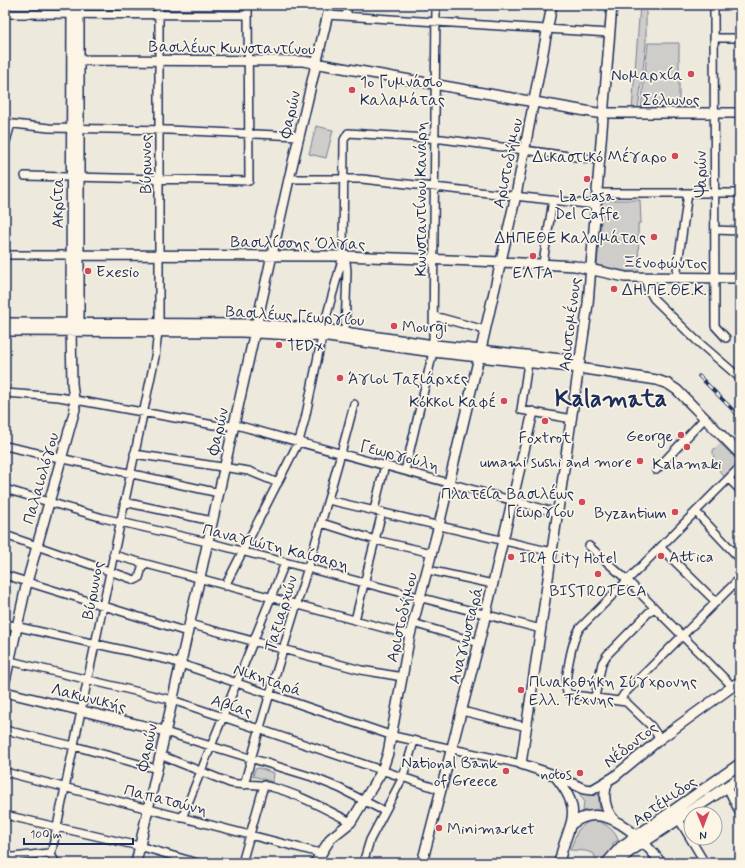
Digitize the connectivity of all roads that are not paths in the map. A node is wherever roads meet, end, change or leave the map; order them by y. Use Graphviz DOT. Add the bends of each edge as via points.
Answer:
graph roads {
  1 [pos="159,5"];
  2 [pos="248,5"];
  3 [pos="330,5"];
  4 [pos="347,5"];
  5 [pos="436,5"];
  6 [pos="552,5"];
  7 [pos="612,5"];
  8 [pos="714,5"];
  9 [pos="76,10"];
  10 [pos="5,14"];
  11 [pos="159,14"];
  12 [pos="248,15"];
  13 [pos="327,15"];
  14 [pos="347,16"];
  15 [pos="436,21"];
  16 [pos="548,28"];
  17 [pos="609,33"];
  18 [pos="715,38"];
  19 [pos="740,38"];
  20 [pos="75,60"];
  21 [pos="159,60"];
  22 [pos="248,60"];
  23 [pos="316,63"];
  24 [pos="435,84"];
  25 [pos="534,103"];
  26 [pos="714,113"];
  27 [pos="740,113"];
  28 [pos="603,114"];
  29 [pos="8,124"];
  30 [pos="75,129"];
  31 [pos="159,130"];
  32 [pos="248,133"];
  33 [pos="299,136"];
  34 [pos="435,139"];
  35 [pos="5,145"];
  36 [pos="525,150"];
  37 [pos="600,160"];
  38 [pos="25,176"];
  39 [pos="75,177"];
  40 [pos="159,178"];
  41 [pos="343,178"];
  42 [pos="289,179"];
  43 [pos="434,187"];
  44 [pos="597,193"];
  45 [pos="688,193"];
  46 [pos="715,193"];
  47 [pos="740,193"];
  48 [pos="516,195"];
  49 [pos="553,200"];
  50 [pos="596,205"];
  51 [pos="715,230"];
  52 [pos="740,230"];
  53 [pos="5,255"];
  54 [pos="76,255"];
  55 [pos="159,255"];
  56 [pos="271,256"];
  57 [pos="343,256"];
  58 [pos="434,260"];
  59 [pos="500,262"];
  60 [pos="543,264"];
  61 [pos="591,269"];
  62 [pos="645,278"];
  63 [pos="676,278"];
  64 [pos="714,278"];
  65 [pos="740,278"];
  66 [pos="434,316"];
  67 [pos="5,323"];
  68 [pos="75,327"];
  69 [pos="158,328"];
  70 [pos="255,328"];
  71 [pos="485,330"];
  72 [pos="5,331"];
  73 [pos="345,332"];
  74 [pos="322,333"];
  75 [pos="726,338"];
  76 [pos="433,348"];
  77 [pos="480,354"];
  78 [pos="528,363"];
  79 [pos="580,365"];
  80 [pos="740,378"];
  81 [pos="5,393"];
  82 [pos="75,400"];
  83 [pos="354,404"];
  84 [pos="533,412"];
  85 [pos="143,414"];
  86 [pos="572,419"];
  87 [pos="704,419"];
  88 [pos="234,425"];
  89 [pos="299,442"];
  90 [pos="5,446"];
  91 [pos="134,454"];
  92 [pos="341,454"];
  93 [pos="740,454"];
  94 [pos="61,460"];
  95 [pos="385,466"];
  96 [pos="224,467"];
  97 [pos="740,467"];
  98 [pos="656,470"];
  99 [pos="406,471"];
  100 [pos="130,473"];
  101 [pos="729,479"];
  102 [pos="278,483"];
  103 [pos="450,483"];
  104 [pos="5,489"];
  105 [pos="740,490"];
  106 [pos="218,493"];
  107 [pos="328,500"];
  108 [pos="49,502"];
  109 [pos="124,502"];
  110 [pos="512,502"];
  111 [pos="374,510"];
  112 [pos="382,512"];
  113 [pos="696,512"];
  114 [pos="558,513"];
  115 [pos="212,521"];
  116 [pos="120,522"];
  117 [pos="322,523"];
  118 [pos="439,525"];
  119 [pos="5,535"];
  120 [pos="375,540"];
  121 [pos="503,540"];
  122 [pos="208,542"];
  123 [pos="36,546"];
  124 [pos="589,546"];
  125 [pos="661,548"];
  126 [pos="242,551"];
  127 [pos="552,552"];
  128 [pos="432,553"];
  129 [pos="114,555"];
  130 [pos="740,559"];
  131 [pos="285,562"];
  132 [pos="143,564"];
  133 [pos="308,568"];
  134 [pos="428,570"];
  135 [pos="110,572"];
  136 [pos="5,575"];
  137 [pos="740,578"];
  138 [pos="199,579"];
  139 [pos="628,581"];
  140 [pos="27,582"];
  141 [pos="365,583"];
  142 [pos="493,584"];
  143 [pos="225,586"];
  144 [pos="271,598"];
  145 [pos="420,598"];
  146 [pos="716,602"];
  147 [pos="104,605"];
  148 [pos="296,605"];
  149 [pos="654,607"];
  150 [pos="486,615"];
  151 [pos="355,620"];
  152 [pos="413,623"];
  153 [pos="5,624"];
  154 [pos="18,627"];
  155 [pos="188,628"];
  156 [pos="541,629"];
  157 [pos="410,635"];
  158 [pos="683,635"];
  159 [pos="253,642"];
  160 [pos="479,643"];
  161 [pos="95,644"];
  162 [pos="283,649"];
  163 [pos="10,661"];
  164 [pos="180,663"];
  165 [pos="403,677"];
  166 [pos="88,680"];
  167 [pos="5,681"];
  168 [pos="236,683"];
  169 [pos="737,684"];
  170 [pos="5,692"];
  171 [pos="270,694"];
  172 [pos="595,697"];
  173 [pos="172,700"];
  174 [pos="620,700"];
  175 [pos="81,711"];
  176 [pos="462,711"];
  177 [pos="222,717"];
  178 [pos="527,727"];
  179 [pos="260,729"];
  180 [pos="5,730"];
  181 [pos="165,731"];
  182 [pos="393,736"];
  183 [pos="660,739"];
  184 [pos="414,742"];
  185 [pos="74,746"];
  186 [pos="211,746"];
  187 [pos="451,749"];
  188 [pos="160,755"];
  189 [pos="251,759"];
  190 [pos="521,764"];
  191 [pos="740,764"];
  192 [pos="157,769"];
  193 [pos="201,771"];
  194 [pos="382,771"];
  195 [pos="5,772"];
  196 [pos="554,775"];
  197 [pos="402,777"];
  198 [pos="740,778"];
  199 [pos="608,781"];
  200 [pos="244,785"];
  201 [pos="264,785"];
  202 [pos="727,787"];
  203 [pos="66,788"];
  204 [pos="441,790"];
  205 [pos="364,801"];
  206 [pos="148,809"];
  207 [pos="384,811"];
  208 [pos="740,814"];
  209 [pos="5,815"];
  210 [pos="182,818"];
  211 [pos="679,820"];
  212 [pos="351,822"];
  213 [pos="618,823"];
  214 [pos="572,824"];
  215 [pos="58,827"];
  216 [pos="250,834"];
  217 [pos="641,839"];
  218 [pos="139,846"];
  219 [pos="320,853"];
  220 [pos="51,855"];
  221 [pos="5,858"];
  222 [pos="56,863"];
  223 [pos="136,863"];
  224 [pos="198,863"];
  225 [pos="242,863"];
  226 [pos="315,863"];
  227 [pos="363,863"];
  228 [pos="422,863"];
  229 [pos="559,863"];
  230 [pos="607,863"];
  231 [pos="616,863"];
  232 [pos="661,863"];
  233 [pos="705,863"];
  1 -- 11 [label="street, Βύρωνος"];
  2 -- 12 [label="street"];
  3 -- 13 [label="street, Φαρών"];
  4 -- 14 [label="street"];
  5 -- 15 [label="street, Κωνσταντίνου Κανάρη"];
  6 -- 16 [label="street, Αριστοδήμου"];
  7 -- 17 [label="street, Αριστομένους"];
  8 -- 18 [label="street, Ψαρών"];
  9 -- 10 [label="street"];
  9 -- 11 [label="street"];
  9 -- 20 [label="street, Ακρίτα"];
  11 -- 12 [label="street"];
  11 -- 21 [label="street, Βύρωνος"];
  12 -- 22 [label="street"];
  13 -- 14 [label="street"];
  13 -- 23 [label="street, Φαρών"];
  14 -- 15 [label="street"];
  15 -- 16 [label="street"];
  15 -- 24 [label="street, Κωνσταντίνου Κανάρη"];
  16 -- 17 [label="street"];
  16 -- 25 [label="street, Αριστοδήμου"];
  17 -- 28 [label="street, Αριστομένους"];
  18 -- 19 [label="street"];
  18 -- 26 [label="street, Ψαρών"];
  20 -- 21 [label="street, Βασιλέως Κωνσταντίνου"];
  20 -- 30 [label="street, Ακρίτα"];
  21 -- 22 [label="street, Βασιλέως Κωνσταντίνου"];
  21 -- 31 [label="street, Βύρωνος"];
  22 -- 23 [label="street, Βασιλέως Κωνσταντίνου"];
  22 -- 32 [label="street"];
  23 -- 24 [label="street, Βασιλέως Κωνσταντίνου"];
  23 -- 33 [label="street, Φαρών"];
  24 -- 25 [label="street, Βασιλέως Κωνσταντίνου"];
  24 -- 34 [label="street, Κωνσταντίνου Κανάρη"];
  25 -- 28 [label="street, Βασιλέως Κωνσταντίνου"];
  25 -- 36 [label="street, Αριστοδήμου"];
  26 -- 27 [label="street, Σόλωνος"];
  26 -- 28 [label="street, Σόλωνος"];
  26 -- 46 [label="street, Ψαρών"];
  28 -- 37 [label="street, Αριστομένους"];
  29 -- 30 [label="street"];
  29 -- 35 [label="street"];
  30 -- 31 [label="street"];
  30 -- 39 [label="street, Ακρίτα"];
  31 -- 32 [label="street"];
  31 -- 40 [label="street, Βύρωνος"];
  32 -- 33 [label="street"];
  32 -- 40 [label="street" via="248,181"];
  33 -- 42 [label="street, Φαρών"];
  34 -- 36 [label="street"];
  34 -- 41 [label="street" via="348,133 344,140"];
  34 -- 43 [label="street, Κωνσταντίνου Κανάρη"];
  36 -- 37 [label="street"];
  36 -- 48 [label="street, Αριστοδήμου"];
  37 -- 44 [label="street, Αριστομένους"];
  38 -- 39 [label="street"];
  39 -- 40 [label="street"];
  39 -- 54 [label="street, Ακρίτα"];
  40 -- 55 [label="street, Βύρωνος"];
  41 -- 42 [label="street"];
  41 -- 43 [label="street"];
  41 -- 57 [label="street"];
  42 -- 56 [label="street, Φαρών"];
  43 -- 48 [label="street"];
  43 -- 58 [label="street, Κωνσταντίνου Κανάρη"];
  44 -- 45 [label="street"];
  44 -- 50 [label="street, Αριστομένους"];
  45 -- 46 [label="street"];
  45 -- 63 [label="street"];
  46 -- 47 [label="street"];
  46 -- 51 [label="street, Ψαρών"];
  48 -- 49 [label="street"];
  48 -- 59 [label="street, Αριστοδήμου"];
  49 -- 50 [label="street"];
  49 -- 60 [label="street"];
  50 -- 61 [label="street, Αριστομένους"];
  51 -- 52 [label="street"];
  51 -- 64 [label="street, Ψαρών"];
  53 -- 54 [label="street, Βασιλίσσης Όλγας"];
  54 -- 55 [label="street, Βασιλίσσης Όλγας"];
  54 -- 68 [label="street, Ακρίτα"];
  55 -- 56 [label="street, Βασιλίσσης Όλγας"];
  55 -- 69 [label="street, Βύρωνος"];
  56 -- 57 [label="street, Βασιλίσσης Όλγας"];
  56 -- 70 [label="street, Φαρών"];
  57 -- 58 [label="street, Βασιλίσσης Όλγας"];
  57 -- 73 [label="street" via="347,272"];
  57 -- 74 [label="street"];
  58 -- 59 [label="street, Βασιλίσσης Όλγας"];
  58 -- 66 [label="street, Κωνσταντίνου Κανάρη"];
  59 -- 60 [label="street, Βασιλίσσης Όλγας"];
  59 -- 71 [label="street, Αριστοδήμου"];
  60 -- 61 [label="street, Βασιλίσσης Όλγας"];
  61 -- 62 [label="street, Ξενοφώντος" via="619,276"];
  61 -- 79 [label="street, Αριστομένους"];
  62 -- 63 [label="street, Ξενοφώντος"];
  62 -- 80 [label="street" via="654,299 689,334"];
  63 -- 64 [label="street, Ξενοφώντος"];
  64 -- 65 [label="street, Ξενοφώντος"];
  64 -- 75 [label="street, Ψαρών" via="715,326"];
  66 -- 71 [label="street"];
  66 -- 76 [label="street, Κωνσταντίνου Κανάρη"];
  67 -- 68 [label="street, Βασιλέως Γεωργίου"];
  68 -- 69 [label="street, Βασιλέως Γεωργίου"];
  68 -- 72 [label="street, Βασιλέως Γεωργίου"];
  68 -- 82 [label="street, Ακρίτα" via="72,383"];
  69 -- 70 [label="street, Βασιλέως Γεωργίου"];
  69 -- 85 [label="street, Βύρωνος" via="155,357"];
  70 -- 74 [label="street, Βασιλέως Γεωργίου"];
  70 -- 88 [label="street, Φαρών"];
  71 -- 77 [label="street, Αριστοδήμου"];
  73 -- 74 [label="street, Βασιλέως Γεωργίου"];
  73 -- 76 [label="street, Βασιλέως Γεωργίου"];
  74 -- 76 [label="street, Βασιλέως Γεωργίου"];
  74 -- 89 [label="street"];
  76 -- 77 [label="street, Βασιλέως Γεωργίου"];
  76 -- 99 [label="street, Κωνσταντίνου Κανάρη"];
  77 -- 78 [label="street, Βασιλέως Γεωργίου"];
  77 -- 79 [label="street, Βασιλέως Γεωργίου"];
  77 -- 103 [label="street, Αριστοδήμου"];
  78 -- 79 [label="street, Βασιλέως Γεωργίου"];
  78 -- 84 [label="street" via="522,410"];
  79 -- 86 [label="street, Αριστομένους"];
  79 -- 87 [label="street" via="665,382 677,390"];
  81 -- 82 [label="street, Γεωργούλη" via="56,396"];
  82 -- 85 [label="street, Γεωργούλη"];
  82 -- 94 [label="street, Παλαιολόγου" via="74,414"];
  83 -- 92 [label="street, Ταξιαρχών"];
  84 -- 86 [label="street"];
  84 -- 110 [label="street, Αναγνωσταρά"];
  85 -- 88 [label="street, Γεωργούλη" via="214,425"];
  85 -- 91 [label="street, Βύρωνος"];
  86 -- 114 [label="street, Αριστομένους"];
  87 -- 93 [label="street"];
  87 -- 98 [label="street"];
  88 -- 89 [label="street, Γεωργούλη"];
  88 -- 96 [label="street, Φαρών"];
  89 -- 92 [label="street, Γεωργούλη"];
  89 -- 102 [label="street"];
  90 -- 94 [label="street"];
  91 -- 96 [label="street"];
  91 -- 100 [label="street, Βύρωνος"];
  92 -- 95 [label="street, Γεωργούλη"];
  92 -- 107 [label="street, Ταξιαρχών"];
  94 -- 100 [label="street"];
  94 -- 108 [label="street, Παλαιολόγου"];
  95 -- 99 [label="street, Γεωργούλη"];
  95 -- 111 [label="street"];
  96 -- 102 [label="street" via="254,473"];
  96 -- 106 [label="street, Φαρών"];
  97 -- 101 [label="street"];
  99 -- 103 [label="street, Γεωργούλη"];
  100 -- 106 [label="street"];
  100 -- 109 [label="street, Βύρωνος"];
  101 -- 105 [label="street"];
  101 -- 113 [label="street"];
  102 -- 126 [label="street"];
  103 -- 110 [label="street, Γεωργούλη"];
  103 -- 118 [label="street, Αριστοδήμου"];
  104 -- 108 [label="street, Παναγιώτη Καίσαρη"];
  106 -- 115 [label="street, Φαρών"];
  107 -- 111 [label="street"];
  107 -- 117 [label="street, Ταξιαρχών"];
  108 -- 116 [label="street, Παναγιώτη Καίσαρη"];
  108 -- 123 [label="street, Παλαιολόγου"];
  109 -- 115 [label="street"];
  109 -- 116 [label="street, Βύρωνος"];
  110 -- 114 [label="street, Γεωργούλη"];
  110 -- 121 [label="street, Αναγνωσταρά"];
  111 -- 112 [label="street"];
  112 -- 118 [label="street"];
  112 -- 120 [label="street"];
  113 -- 125 [label="street"];
  113 -- 130 [label="street"];
  114 -- 127 [label="street, Αριστομένους"];
  115 -- 122 [label="street, Φαρών"];
  116 -- 122 [label="street, Παναγιώτη Καίσαρη"];
  116 -- 129 [label="street, Βύρωνος"];
  117 -- 120 [label="street"];
  117 -- 133 [label="street, Ταξιαρχών"];
  118 -- 121 [label="street"];
  118 -- 128 [label="street, Αριστοδήμου"];
  119 -- 123 [label="street"];
  120 -- 128 [label="street"];
  120 -- 141 [label="street"];
  121 -- 127 [label="street"];
  121 -- 142 [label="street, Αναγνωσταρά"];
  122 -- 126 [label="street, Παναγιώτη Καίσαρη"];
  122 -- 138 [label="street, Φαρών"];
  123 -- 135 [label="street"];
  123 -- 140 [label="street, Παλαιολόγου"];
  124 -- 139 [label="street"];
  125 -- 139 [label="street"];
  125 -- 146 [label="street"];
  126 -- 131 [label="street, Παναγιώτη Καίσαρη"];
  126 -- 143 [label="street"];
  127 -- 156 [label="street, Αριστομένους"];
  128 -- 134 [label="street, Αριστοδήμου"];
  129 -- 132 [label="street"];
  129 -- 135 [label="street, Βύρωνος"];
  131 -- 133 [label="street, Παναγιώτη Καίσαρη"];
  131 -- 144 [label="street"];
  132 -- 135 [label="street" via="136,580"];
  132 -- 138 [label="street"];
  133 -- 141 [label="street, Παναγιώτη Καίσαρη"];
  133 -- 148 [label="street, Ταξιαρχών"];
  134 -- 142 [label="street"];
  134 -- 145 [label="street, Αριστοδήμου"];
  135 -- 147 [label="street, Βύρωνος"];
  136 -- 140 [label="street"];
  137 -- 146 [label="street"];
  138 -- 143 [label="street"];
  138 -- 155 [label="street, Φαρών"];
  139 -- 149 [label="street"];
  139 -- 172 [label="street" via="576,635 566,682 567,693"];
  140 -- 147 [label="street"];
  140 -- 154 [label="street, Παλαιολόγου"];
  141 -- 145 [label="street, Παναγιώτη Καίσαρη"];
  141 -- 151 [label="street"];
  142 -- 150 [label="street, Αναγνωσταρά"];
  143 -- 144 [label="street"];
  144 -- 148 [label="street"];
  144 -- 159 [label="street"];
  145 -- 150 [label="street, Παναγιώτη Καίσαρη"];
  145 -- 152 [label="street, Αριστοδήμου"];
  146 -- 158 [label="street"];
  147 -- 155 [label="street"];
  147 -- 161 [label="street, Βύρωνος"];
  148 -- 151 [label="street"];
  148 -- 162 [label="street, Ταξιαρχών"];
  149 -- 158 [label="street"];
  149 -- 172 [label="street" via="607,655 602,663"];
  150 -- 156 [label="street, Παναγιώτη Καίσαρη"];
  150 -- 160 [label="street, Αναγνωσταρά"];
  151 -- 157 [label="street"];
  152 -- 157 [label="street, Αριστοδήμου"];
  152 -- 160 [label="street"];
  153 -- 154 [label="street, Νικηταρά"];
  154 -- 161 [label="street, Νικηταρά"];
  154 -- 163 [label="street, Παλαιολόγου"];
  155 -- 159 [label="street"];
  155 -- 164 [label="street, Φαρών"];
  156 -- 178 [label="street, Αριστομένους"];
  157 -- 165 [label="street, Αριστοδήμου"];
  158 -- 169 [label="street"];
  158 -- 174 [label="street"];
  159 -- 162 [label="street"];
  159 -- 168 [label="street"];
  160 -- 176 [label="street, Αναγνωσταρά"];
  161 -- 164 [label="street, Νικηταρά"];
  161 -- 166 [label="street, Βύρωνος"];
  162 -- 165 [label="street" via="361,670"];
  162 -- 171 [label="street, Ταξιαρχών"];
  163 -- 166 [label="street, Αβίας"];
  163 -- 167 [label="street, Παλαιολόγου"];
  164 -- 168 [label="street, Νικηταρά"];
  164 -- 173 [label="street, Φαρών"];
  165 -- 182 [label="street, Αριστοδήμου"];
  166 -- 173 [label="street, Αβίας"];
  166 -- 175 [label="street, Βύρωνος"];
  168 -- 171 [label="street, Νικηταρά"];
  168 -- 177 [label="street"];
  169 -- 183 [label="street, Νέδοντος"];
  170 -- 175 [label="street, Λακωνικής"];
  171 -- 179 [label="street, Ταξιαρχών"];
  171 -- 182 [label="street, Νικηταρά"];
  172 -- 174 [label="street"];
  173 -- 177 [label="street, Αβίας"];
  173 -- 181 [label="street, Φαρών"];
  174 -- 183 [label="street" via="646,721"];
  175 -- 181 [label="street, Λακωνικής"];
  175 -- 185 [label="street, Βύρωνος"];
  176 -- 178 [label="street"];
  176 -- 187 [label="street, Αναγνωσταρά"];
  177 -- 179 [label="street, Αβίας"];
  177 -- 186 [label="street"];
  178 -- 190 [label="street, Αριστομένους"];
  179 -- 189 [label="street, Ταξιαρχών"];
  179 -- 194 [label="street, Αβίας"];
  180 -- 185 [label="street"];
  181 -- 186 [label="street"];
  181 -- 188 [label="street, Φαρών"];
  182 -- 184 [label="street, Νικηταρά"];
  182 -- 194 [label="street, Αριστοδήμου"];
  183 -- 199 [label="street, Νέδοντος"];
  184 -- 187 [label="street, Νικηταρά"];
  184 -- 197 [label="street"];
  185 -- 192 [label="street"];
  185 -- 203 [label="street, Βύρωνος"];
  186 -- 189 [label="street"];
  186 -- 193 [label="street"];
  187 -- 190 [label="street, Νικηταρά"];
  187 -- 204 [label="street, Αναγνωσταρά"];
  188 -- 192 [label="street, Φαρών"];
  188 -- 193 [label="street"];
  189 -- 200 [label="street, Ταξιαρχών"];
  189 -- 205 [label="street" via="312,777"];
  190 -- 196 [label="street, Νέδοντος"];
  191 -- 217 [label="main road, Αρτέμιδος"];
  192 -- 206 [label="street, Φαρών"];
  193 -- 200 [label="street" via="230,783"];
  193 -- 210 [label="street"];
  194 -- 197 [label="street, Αβίας"];
  194 -- 205 [label="street, Αριστοδήμου"];
  195 -- 203 [label="street, Παπατσώνη"];
  196 -- 199 [label="street, Νέδοντος" via="590,790"];
  196 -- 214 [label="street" via="572,801"];
  197 -- 204 [label="street, Αβίας"];
  197 -- 207 [label="street"];
  198 -- 202 [label="main road, Αρτέμιδος"];
  199 -- 213 [label="street" via="605,804 609,814"];
  200 -- 201 [label="street"];
  201 -- 212 [label="street" via="299,797"];
  201 -- 216 [label="street"];
  202 -- 208 [label="street"];
  202 -- 211 [label="main road, Αρτέμιδος"];
  203 -- 206 [label="street, Παπατσώνη"];
  203 -- 215 [label="street, Βύρωνος"];
  204 -- 228 [label="street, Αναγνωσταρά"];
  205 -- 207 [label="street"];
  205 -- 212 [label="street, Αριστοδήμου"];
  206 -- 210 [label="street, Παπατσώνη"];
  206 -- 218 [label="street, Φαρών"];
  207 -- 227 [label="street" via="370,840"];
  209 -- 215 [label="street"];
  210 -- 216 [label="street, Παπατσώνη"];
  211 -- 217 [label="main road, Αρτέμιδος"];
  211 -- 233 [label="street"];
  212 -- 219 [label="street, Αριστοδήμου" via="333,837"];
  213 -- 214 [label="street" via="592,815"];
  213 -- 217 [label="street"];
  214 -- 229 [label="street"];
  215 -- 218 [label="street"];
  215 -- 220 [label="street, Βύρωνος"];
  216 -- 219 [label="street, Παπατσώνη"];
  216 -- 225 [label="street"];
  217 -- 230 [label="main road, Αρτέμιδος" via="621,848"];
  217 -- 231 [label="main road, Αρτέμιδος"];
  217 -- 232 [label="street"];
  218 -- 223 [label="street, Φαρών"];
  218 -- 224 [label="street"];
  219 -- 226 [label="street, Αριστοδήμου"];
  220 -- 221 [label="street" via="48,852"];
  220 -- 222 [label="street"];
}
